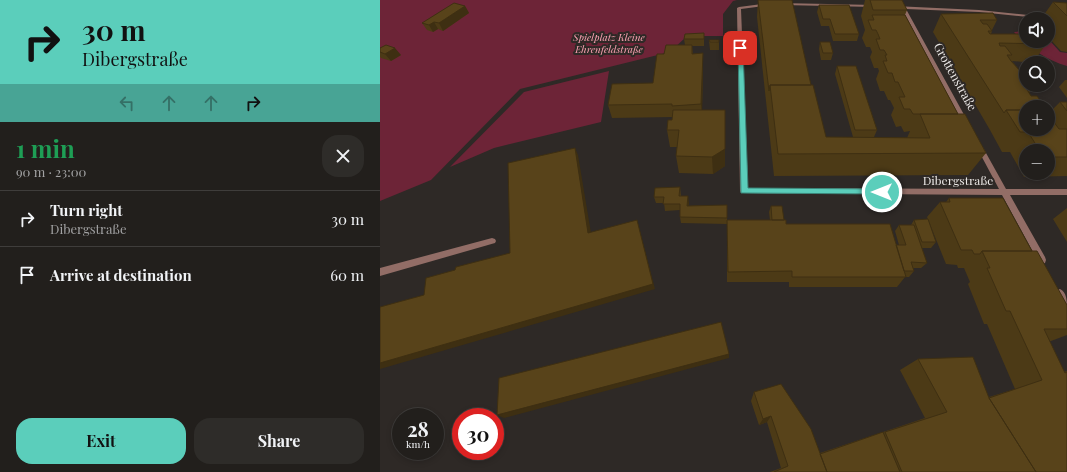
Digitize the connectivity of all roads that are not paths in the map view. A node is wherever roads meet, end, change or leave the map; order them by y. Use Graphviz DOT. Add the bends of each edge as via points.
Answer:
graph roads {
  1 [pos="880,6"];
  2 [pos="887,6"];
  3 [pos="903,7"];
  4 [pos="1067,20"];
  5 [pos="970,131"];
  6 [pos="974,138"];
  7 [pos="1067,192"];
  8 [pos="1004,193"];
  9 [pos="492,241"];
  10 [pos="1045,266"];
  11 [pos="380,272"];
  12 [pos="1056,286"];
  13 [pos="1067,306"];
  1 -- 8 [label="street, Dibergstraße" via="762,4 739,8 744,191"];
  2 -- 3 [label="street"];
  3 -- 4 [label="street" via="979,11"];
  3 -- 5 [label="street, Grottenstraße"];
  6 -- 8 [label="street"];
  7 -- 8 [label="street, Dibergstraße"];
  8 -- 10 [label="street"];
  9 -- 11 [label="street"];
  12 -- 13 [label="street"];
}
